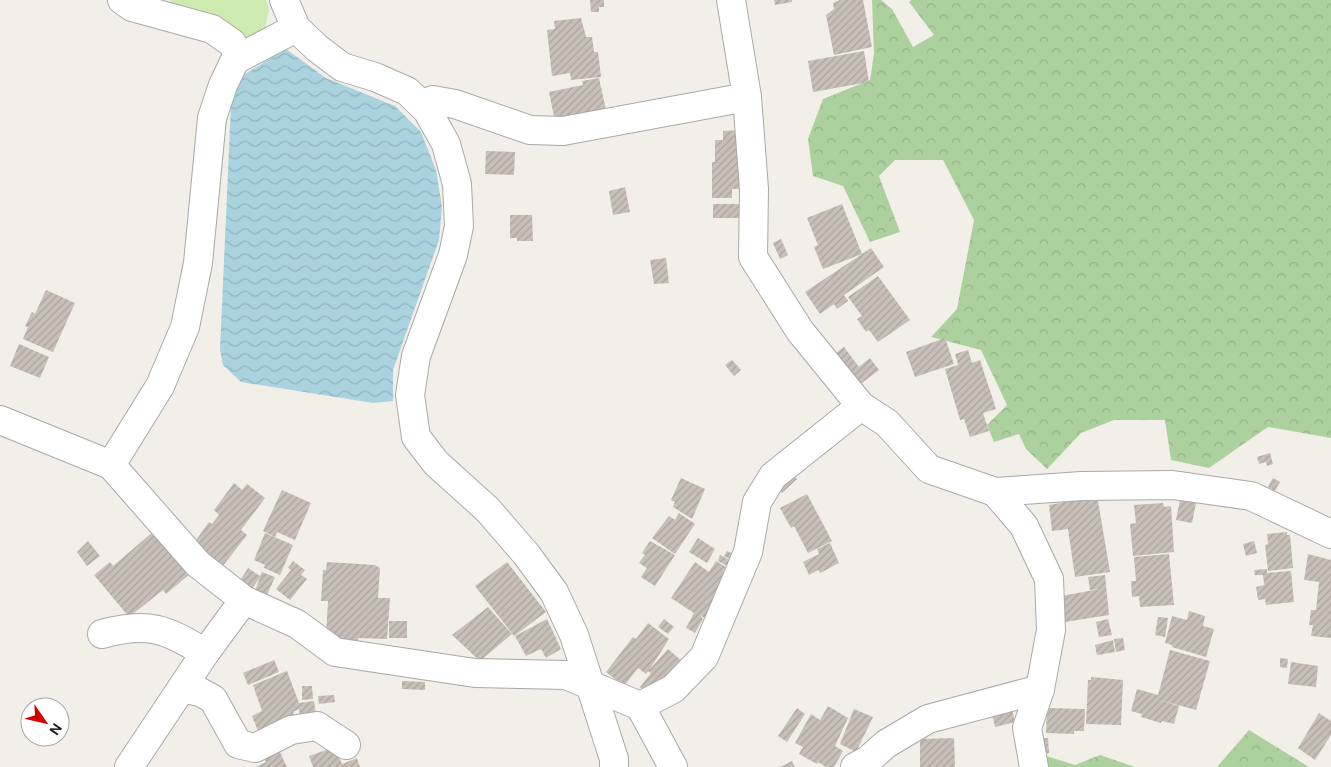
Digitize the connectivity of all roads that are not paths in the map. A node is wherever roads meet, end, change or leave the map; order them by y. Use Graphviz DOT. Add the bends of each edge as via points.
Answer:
graph roads {
  1 [pos="122,0"];
  2 [pos="284,0"];
  3 [pos="731,0"];
  4 [pos="296,28"];
  5 [pos="240,57"];
  6 [pos="747,97"];
  7 [pos="421,104"];
  8 [pos="861,406"];
  9 [pos="0,420"];
  10 [pos="111,465"];
  11 [pos="995,492"];
  12 [pos="1331,534"];
  13 [pos="244,600"];
  14 [pos="102,634"];
  15 [pos="204,653"];
  16 [pos="591,686"];
  17 [pos="182,688"];
  18 [pos="1040,689"];
  19 [pos="640,706"];
  20 [pos="346,745"];
  21 [pos="130,767"];
  22 [pos="614,767"];
  23 [pos="673,767"];
  24 [pos="855,767"];
  25 [pos="1034,767"];
  1 -- 5 [label="street" via="132,7 212,29 232,43"];
  2 -- 4 [label="street"];
  3 -- 6 [label="street"];
  4 -- 5 [label="street"];
  4 -- 7 [label="street" via="342,67 407,91"];
  5 -- 10 [label="street" via="235,60 223,85 212,118 198,263 185,326 160,386"];
  6 -- 7 [label="street" via="563,131 530,130 433,100"];
  6 -- 8 [label="street" via="754,189 753,257 800,331"];
  7 -- 16 [label="street" via="446,144 457,184 460,226 453,255 416,356 410,395 416,437 436,463 488,510 554,592 574,635"];
  8 -- 11 [label="street" via="886,423 929,469"];
  8 -- 19 [label="street" via="773,476 757,502 748,552 704,657 673,689"];
  9 -- 10 [label="street"];
  10 -- 13 [label="street" via="198,564"];
  11 -- 12 [label="street" via="1082,486 1173,485 1251,496"];
  11 -- 18 [label="street" via="1024,526 1049,578 1051,630"];
  13 -- 15 [label="street"];
  13 -- 16 [label="street" via="297,624 335,652 475,673 566,675"];
  14 -- 15 [label="street" via="145,627 177,636"];
  15 -- 17 [label="street"];
  16 -- 19 [label="street"];
  16 -- 22 [label="street"];
  17 -- 20 [label="street" via="214,699 238,744 255,748 291,730 317,726"];
  17 -- 21 [label="street"];
  18 -- 24 [label="street" via="928,719"];
  18 -- 25 [label="street" via="1027,728"];
  19 -- 23 [label="street"];
}
